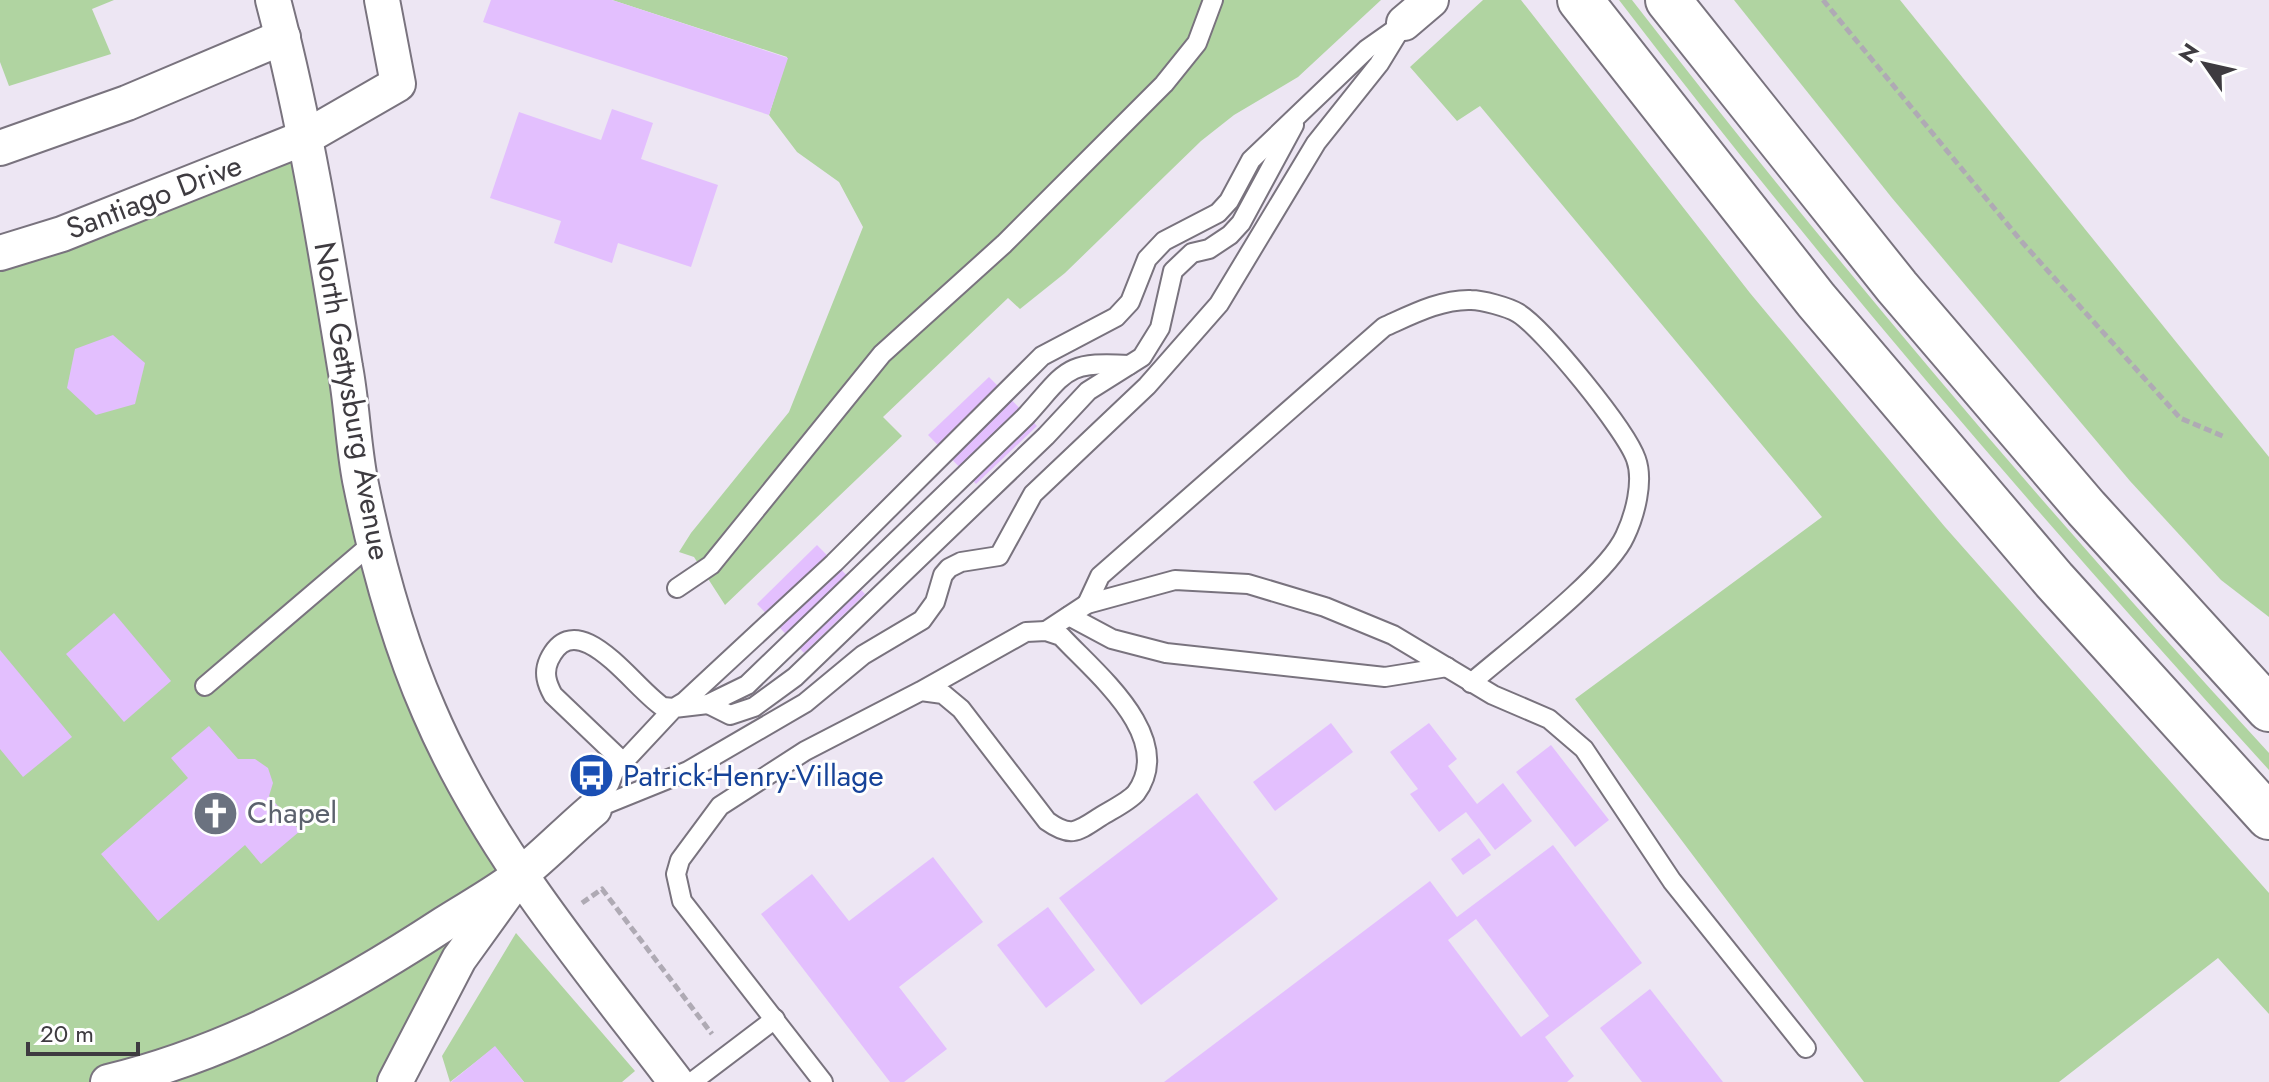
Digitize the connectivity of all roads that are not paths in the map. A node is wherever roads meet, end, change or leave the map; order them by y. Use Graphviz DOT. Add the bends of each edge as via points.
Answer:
graph roads {
  1 [pos="273,0"];
  2 [pos="382,0"];
  3 [pos="1213,0"];
  4 [pos="1580,0"];
  5 [pos="1668,0"];
  6 [pos="1418,11"];
  7 [pos="283,37"];
  8 [pos="1301,112"];
  9 [pos="306,137"];
  10 [pos="0,148"];
  11 [pos="0,253"];
  12 [pos="1129,365"];
  13 [pos="375,541"];
  14 [pos="677,588"];
  15 [pos="1087,604"];
  16 [pos="1069,616"];
  17 [pos="1046,631"];
  18 [pos="1447,667"];
  19 [pos="1471,683"];
  20 [pos="205,686"];
  21 [pos="921,691"];
  22 [pos="708,704"];
  23 [pos="674,708"];
  24 [pos="2269,709"];
  25 [pos="618,768"];
  26 [pos="594,809"];
  27 [pos="2265,817"];
  28 [pos="520,875"];
  29 [pos="775,1019"];
  30 [pos="1806,1048"];
  31 [pos="108,1082"];
  32 [pos="395,1082"];
  33 [pos="676,1082"];
  34 [pos="692,1082"];
  35 [pos="823,1082"];
  1 -- 7 [label="street, North Gettysburg Avenue"];
  2 -- 9 [label="street" via="398,84"];
  3 -- 14 [label="lane" via="1197,43 1164,84 1004,244 882,354 711,565"];
  4 -- 27 [label="highway" via="1816,300"];
  5 -- 24 [label="highway" via="1897,287 2086,508"];
  6 -- 8 [label="lane" via="1367,49"];
  6 -- 26 [label="lane" via="1316,143 1219,304 1147,386 1033,494 999,556 949,568 922,620 863,655 805,703 688,771"];
  7 -- 9 [label="street, North Gettysburg Avenue"];
  7 -- 10 [label="street" via="127,103"];
  8 -- 12 [label="lane" via="1241,223 1173,271 1153,344"];
  8 -- 23 [label="lane" via="1251,160 1218,213 1164,241 1147,259 1130,302 1116,317 1042,356 834,563"];
  9 -- 11 [label="street, Santiago Drive" via="62,234"];
  9 -- 13 [label="street, North Gettysburg Avenue" via="360,479"];
  12 -- 22 [label="lane" via="1084,363 1066,372 747,685"];
  12 -- 22 [label="lane" via="1088,391 795,677 754,707 730,715"];
  13 -- 20 [label="lane"];
  13 -- 28 [label="street, North Gettysburg Avenue" via="402,641 429,711 466,789"];
  15 -- 16 [label="lane"];
  15 -- 18 [label="lane" via="1175,580 1248,584 1393,635"];
  15 -- 19 [label="lane" via="1100,576 1384,327 1427,308 1471,300 1517,312 1559,355 1625,435 1637,462 1638,494 1625,538 1591,578"];
  16 -- 17 [label="lane"];
  16 -- 18 [label="lane" via="1112,639 1166,653 1385,677"];
  17 -- 21 [label="lane" via="1026,632"];
  17 -- 21 [label="lane" via="1061,636 1135,715 1145,746 1146,769 1135,794 1079,831 1063,832 1047,821 961,709 943,694"];
  18 -- 19 [label="lane"];
  19 -- 30 [label="lane" via="1549,719 1584,749 1672,881"];
  21 -- 29 [label="lane" via="805,751 720,806 680,860 676,874 682,901"];
  22 -- 23 [label="lane"];
  23 -- 25 [label="lane"];
  23 -- 25 [label="lane" via="650,699 597,647 580,638 555,649 546,683 611,747 619,758"];
  25 -- 26 [label="lane"];
  26 -- 28 [label="street"];
  28 -- 31 [label="street" via="383,964 301,1009 155,1071"];
  28 -- 32 [label="street" via="459,959"];
  28 -- 33 [label="street, North Gettysburg Avenue"];
  29 -- 34 [label="lane"];
  29 -- 35 [label="lane"];
}
